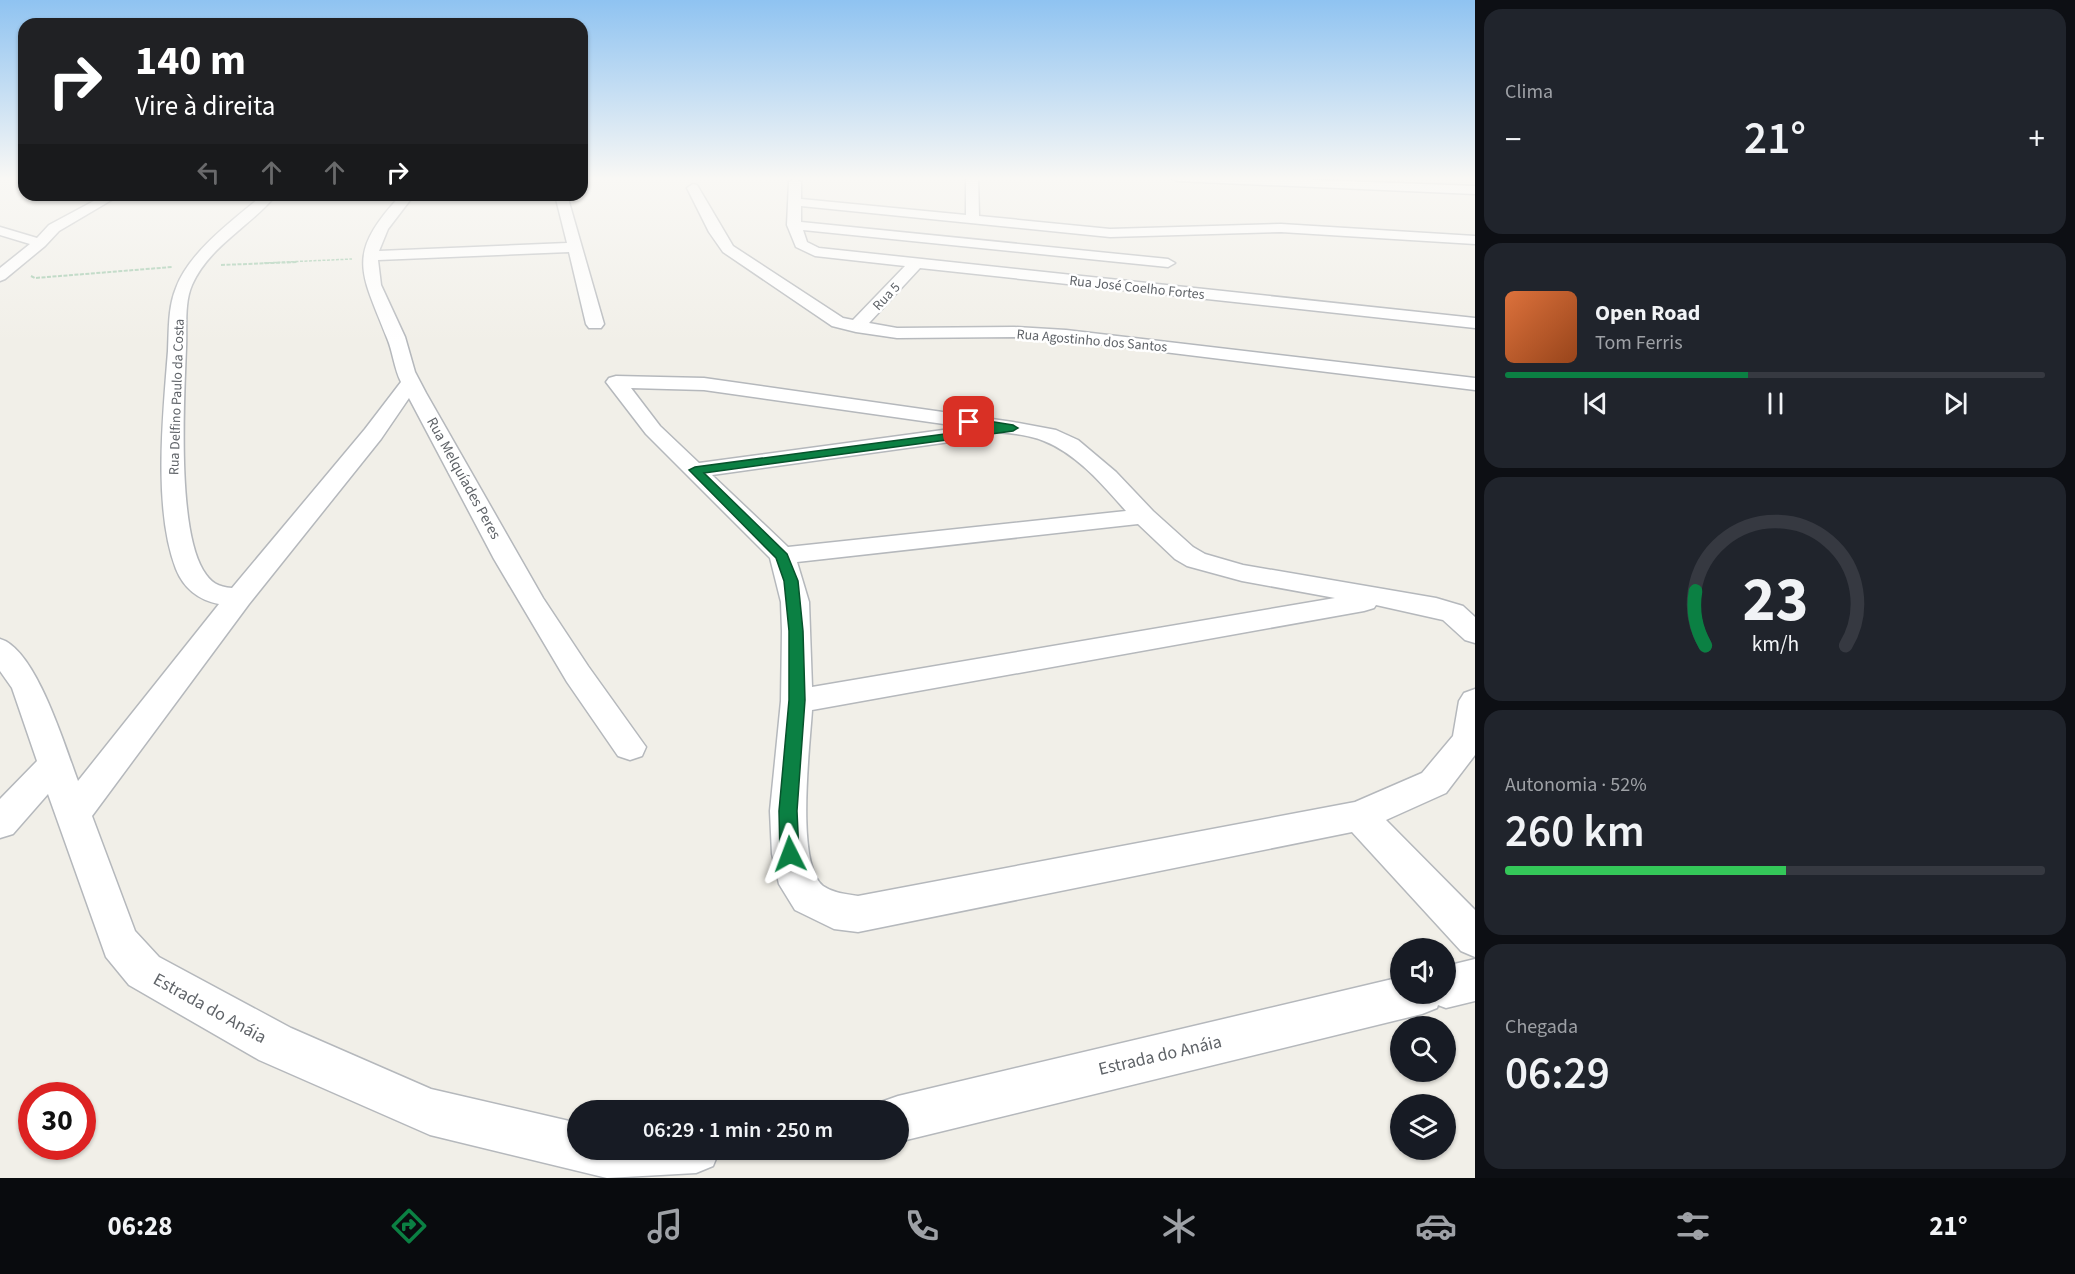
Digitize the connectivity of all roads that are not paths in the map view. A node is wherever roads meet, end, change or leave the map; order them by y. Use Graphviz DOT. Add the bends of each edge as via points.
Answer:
graph roads {
  1 [pos="6,233"];
  2 [pos="47,233"];
  3 [pos="229,233"];
  4 [pos="381,233"];
  5 [pos="570,233"];
  6 [pos="717,233"];
  7 [pos="798,233"];
  8 [pos="929,233"];
  9 [pos="1110,233"];
  10 [pos="1274,233"];
  11 [pos="1380,233"];
  12 [pos="1475,240"];
  13 [pos="34,242"];
  14 [pos="574,247"];
  15 [pos="1166,247"];
  16 [pos="371,256"];
  17 [pos="4,263"];
  18 [pos="915,264"];
  19 [pos="1180,292"];
  20 [pos="595,324"];
  21 [pos="1475,324"];
  22 [pos="856,327"];
  23 [pos="411,382"];
  24 [pos="1475,384"];
  25 [pos="1013,428"];
  26 [pos="695,470"];
  27 [pos="1144,516"];
  28 [pos="782,556"];
  29 [pos="239,598"];
  30 [pos="1383,599"];
  31 [pos="1475,633"];
  32 [pos="0,650"];
  33 [pos="797,700"];
  34 [pos="1475,701"];
  35 [pos="630,747"];
  36 [pos="54,765"];
  37 [pos="72,815"];
  38 [pos="1359,816"];
  39 [pos="0,823"];
  40 [pos="1475,939"];
  41 [pos="1475,980"];
  42 [pos="1456,985"];
  43 [pos="1390,1001"];
  44 [pos="909,1116"];
  45 [pos="567,1144"];
  1 -- 13 [label="street"];
  2 -- 13 [label="street"];
  3 -- 29 [label="street, Rua Delfino Paulo da Costa" via="192,271 184,285 179,309 172,483 181,543 192,576 211,594"];
  4 -- 16 [label="street, Rua Melquíades Peres"];
  5 -- 14 [label="street"];
  6 -- 22 [label="street, Rua Agostinho dos Santos" via="728,249 830,318"];
  7 -- 18 [label="street, Rua José Coelho Fortes" via="801,244 815,252"];
  8 -- 15 [label="street"];
  9 -- 15 [label="street"];
  10 -- 15 [label="street"];
  11 -- 12 [label="street"];
  13 -- 17 [label="street"];
  14 -- 16 [label="street"];
  14 -- 20 [label="street"];
  15 -- 19 [label="street"];
  16 -- 23 [label="street, Rua Melquíades Peres" via="371,280"];
  18 -- 19 [label="street, Rua José Coelho Fortes"];
  18 -- 22 [label="street, Rua 5"];
  19 -- 21 [label="street, Rua José Coelho Fortes"];
  22 -- 24 [label="street, Rua Agostinho dos Santos" via="916,334 1066,335"];
  23 -- 29 [label="street"];
  23 -- 35 [label="street, Rua Melquíades Peres" via="550,631"];
  25 -- 26 [label="street"];
  25 -- 26 [label="street" via="704,384 616,382 653,430"];
  25 -- 27 [label="street" via="1048,435 1070,445 1108,477"];
  26 -- 28 [label="street"];
  27 -- 28 [label="street"];
  27 -- 30 [label="street" via="1196,560 1242,573"];
  28 -- 33 [label="street" via="795,602"];
  29 -- 37 [label="street"];
  30 -- 31 [label="street" via="1454,613"];
  30 -- 33 [label="street"];
  32 -- 36 [label="street, Estrada do Anáia" via="26,684"];
  33 -- 38 [label="street" via="788,811 790,854 798,884 809,898 834,911 858,914"];
  34 -- 38 [label="street" via="1468,740 1434,783"];
  36 -- 37 [label="street, Estrada do Anáia"];
  36 -- 39 [label="street"];
  37 -- 45 [label="street, Estrada do Anáia" via="120,943 144,971 275,1044 430,1112"];
  38 -- 40 [label="street"];
  41 -- 42 [label="street"];
  43 -- 44 [label="street, Estrada do Anáia"];
}
